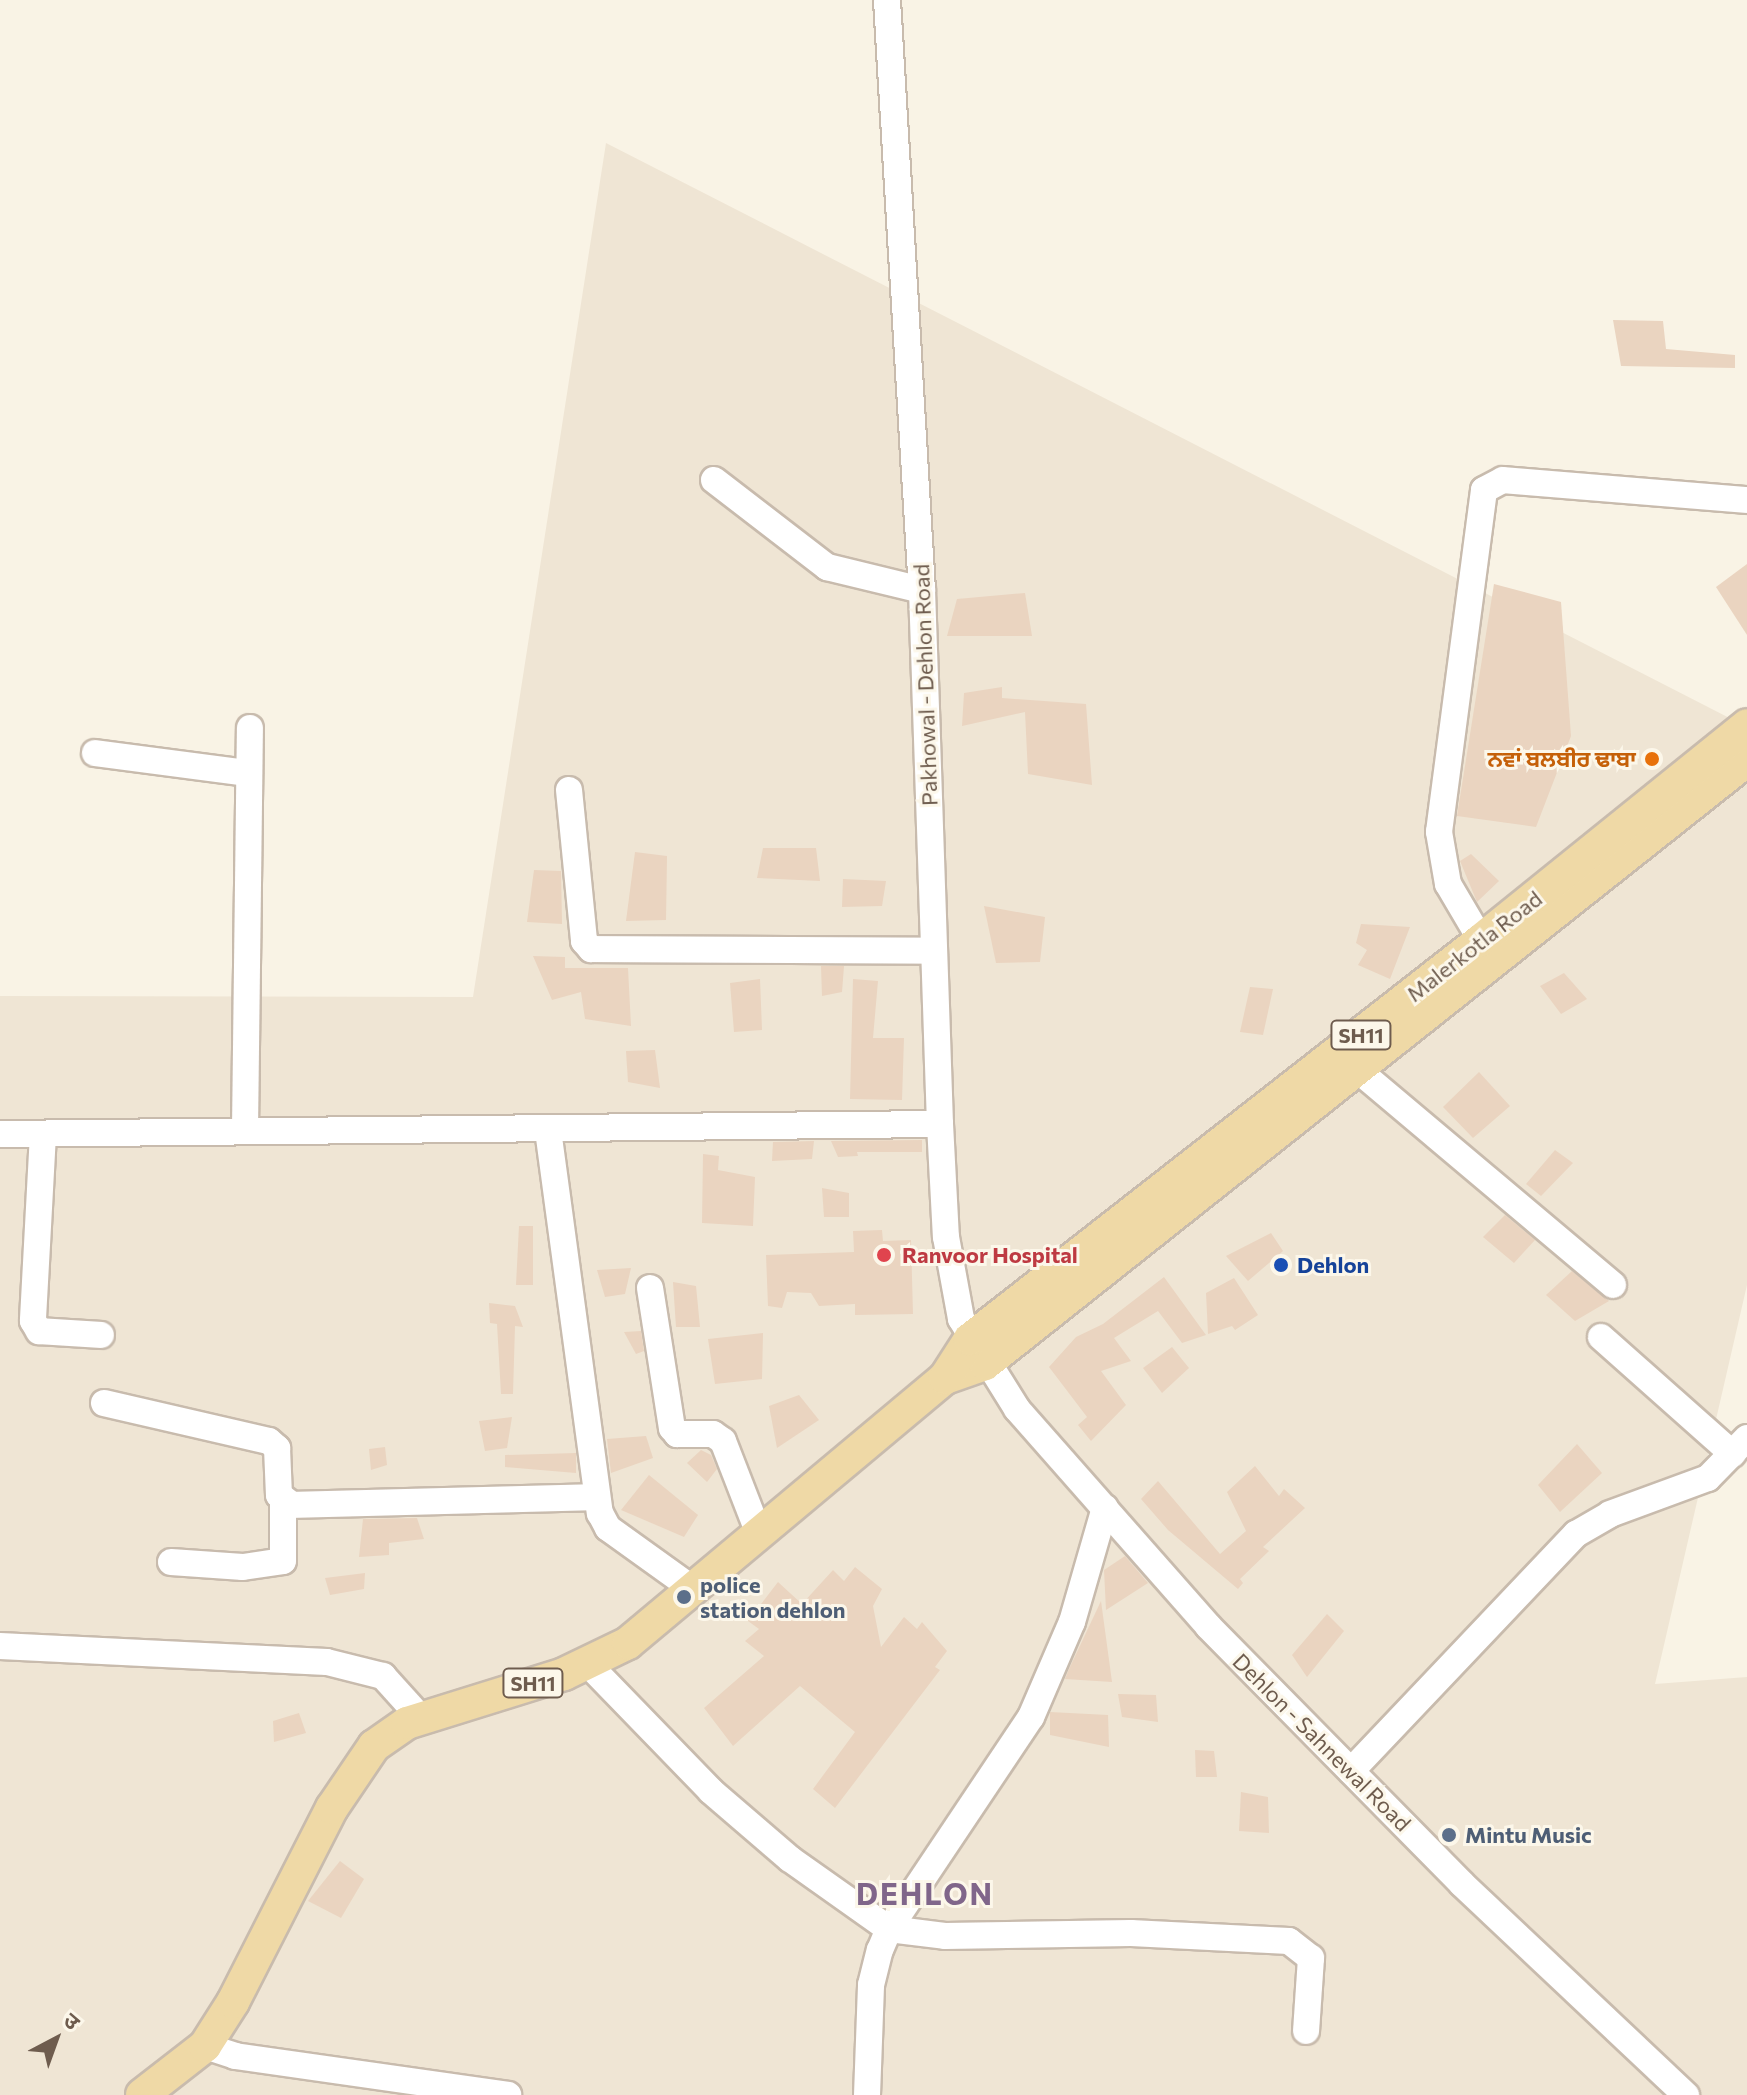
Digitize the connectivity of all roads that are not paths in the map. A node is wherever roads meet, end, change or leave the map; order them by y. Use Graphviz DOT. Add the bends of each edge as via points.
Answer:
graph roads {
  1 [pos="887,0"];
  2 [pos="714,480"];
  3 [pos="1747,500"];
  4 [pos="922,590"];
  5 [pos="1747,725"];
  6 [pos="250,728"];
  7 [pos="95,753"];
  8 [pos="1747,760"];
  9 [pos="247,773"];
  10 [pos="569,790"];
  11 [pos="1481,940"];
  12 [pos="934,951"];
  13 [pos="1359,1071"];
  14 [pos="940,1124"];
  15 [pos="245,1130"];
  16 [pos="548,1130"];
  17 [pos="0,1134"];
  18 [pos="43,1134"];
  19 [pos="1613,1285"];
  20 [pos="650,1288"];
  21 [pos="101,1335"];
  22 [pos="1601,1337"];
  23 [pos="977,1352"];
  24 [pos="104,1403"];
  25 [pos="1740,1446"];
  26 [pos="597,1497"];
  27 [pos="283,1501"];
  28 [pos="1105,1508"];
  29 [pos="759,1534"];
  30 [pos="171,1562"];
  31 [pos="693,1589"];
  32 [pos="0,1646"];
  33 [pos="587,1663"];
  34 [pos="421,1718"];
  35 [pos="1351,1771"];
  36 [pos="889,1929"];
  37 [pos="1306,2031"];
  38 [pos="205,2046"];
  39 [pos="142,2095"];
  40 [pos="508,2095"];
  41 [pos="867,2095"];
  42 [pos="1686,2095"];
  1 -- 4 [label="street, Pakhowal - Dehlon Road"];
  2 -- 4 [label="street" via="827,567"];
  3 -- 11 [label="street" via="1503,480 1484,490 1439,832 1448,884"];
  4 -- 12 [label="street, Pakhowal - Dehlon Road"];
  5 -- 11 [label="main road, Malerkotla Road / SH11"];
  6 -- 9 [label="street"];
  7 -- 9 [label="street"];
  8 -- 13 [label="main road, Malerkotla Road / SH11"];
  9 -- 15 [label="street"];
  10 -- 12 [label="street" via="584,941 591,949"];
  11 -- 23 [label="main road, Malerkotla Road / SH11"];
  12 -- 14 [label="street, Pakhowal - Dehlon Road"];
  13 -- 19 [label="street"];
  13 -- 23 [label="main road, Malerkotla Road / SH11"];
  14 -- 16 [label="street"];
  14 -- 23 [label="street, Pakhowal - Dehlon Road" via="953,1292"];
  15 -- 16 [label="street"];
  15 -- 18 [label="street"];
  16 -- 26 [label="street"];
  17 -- 18 [label="street"];
  18 -- 21 [label="street" via="33,1321 39,1331"];
  20 -- 29 [label="street" via="672,1428 677,1434 713,1434 723,1441"];
  22 -- 25 [label="street"];
  23 -- 28 [label="street, Dehlon - Sahnewal Road" via="1017,1409"];
  23 -- 29 [label="main road, SH11"];
  24 -- 27 [label="street" via="269,1441 277,1448"];
  25 -- 35 [label="street" via="1696,1485 1610,1514 1576,1534"];
  26 -- 27 [label="street"];
  26 -- 31 [label="street" via="608,1528"];
  27 -- 30 [label="street" via="283,1561 243,1567"];
  28 -- 35 [label="street, Dehlon - Sahnewal Road" via="1208,1626"];
  28 -- 36 [label="street" via="1058,1661 1031,1717"];
  29 -- 31 [label="main road, SH11"];
  31 -- 33 [label="main road, SH11" via="628,1643"];
  32 -- 34 [label="street" via="327,1662 383,1676"];
  33 -- 34 [label="main road, SH11"];
  33 -- 36 [label="street" via="711,1791 790,1859"];
  34 -- 38 [label="main road, SH11" via="374,1746 332,1808"];
  35 -- 42 [label="street, Dehlon - Sahnewal Road"];
  36 -- 37 [label="street" via="945,1936 1131,1933 1289,1941 1311,1958"];
  36 -- 41 [label="street" via="871,1985"];
  38 -- 39 [label="main road, SH11"];
  38 -- 40 [label="street" via="235,2056"];
}
